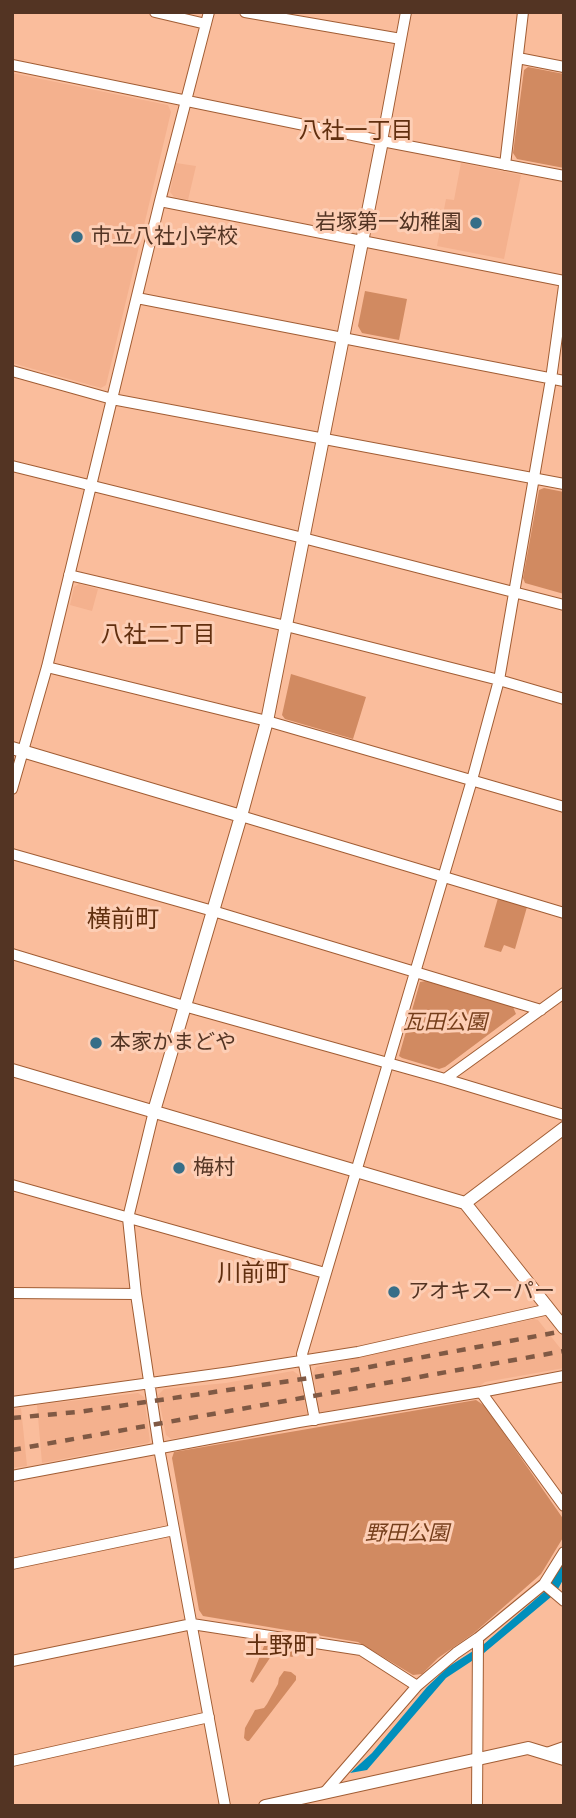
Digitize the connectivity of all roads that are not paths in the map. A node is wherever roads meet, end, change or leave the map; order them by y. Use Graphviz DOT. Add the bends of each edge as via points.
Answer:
graph roads {
  1 [pos="155,12"];
  2 [pos="246,12"];
  3 [pos="407,12"];
  4 [pos="523,12"];
  5 [pos="207,18"];
  6 [pos="401,39"];
  7 [pos="518,58"];
  8 [pos="12,65"];
  9 [pos="564,67"];
  10 [pos="185,101"];
  11 [pos="382,141"];
  12 [pos="505,165"];
  13 [pos="564,176"];
  14 [pos="160,201"];
  15 [pos="362,242"];
  16 [pos="564,284"];
  17 [pos="137,298"];
  18 [pos="343,339"];
  19 [pos="12,371"];
  20 [pos="551,379"];
  21 [pos="564,382"];
  22 [pos="112,398"];
  23 [pos="323,438"];
  24 [pos="12,466"];
  25 [pos="534,479"];
  26 [pos="564,484"];
  27 [pos="90,486"];
  28 [pos="303,538"];
  29 [pos="69,575"];
  30 [pos="515,592"];
  31 [pos="564,605"];
  32 [pos="286,626"];
  33 [pos="47,667"];
  34 [pos="499,680"];
  35 [pos="564,699"];
  36 [pos="267,721"];
  37 [pos="18,750"];
  38 [pos="472,780"];
  39 [pos="12,789"];
  40 [pos="564,807"];
  41 [pos="241,816"];
  42 [pos="12,854"];
  43 [pos="443,876"];
  44 [pos="213,911"];
  45 [pos="564,913"];
  46 [pos="12,954"];
  47 [pos="414,972"];
  48 [pos="564,993"];
  49 [pos="184,1006"];
  50 [pos="541,1010"];
  51 [pos="387,1063"];
  52 [pos="12,1070"];
  53 [pos="445,1079"];
  54 [pos="154,1111"];
  55 [pos="564,1115"];
  56 [pos="564,1128"];
  57 [pos="356,1172"];
  58 [pos="12,1185"];
  59 [pos="466,1203"];
  60 [pos="128,1218"];
  61 [pos="325,1273"];
  62 [pos="12,1293"];
  63 [pos="136,1294"];
  64 [pos="555,1312"];
  65 [pos="564,1328"];
  66 [pos="303,1361"];
  67 [pos="564,1376"];
  68 [pos="150,1383"];
  69 [pos="481,1392"];
  70 [pos="12,1402"];
  71 [pos="315,1420"];
  72 [pos="159,1448"];
  73 [pos="12,1476"];
  74 [pos="564,1506"];
  75 [pos="174,1530"];
  76 [pos="564,1552"];
  77 [pos="12,1564"];
  78 [pos="545,1585"];
  79 [pos="560,1598"];
  80 [pos="192,1624"];
  81 [pos="478,1642"];
  82 [pos="12,1661"];
  83 [pos="417,1686"];
  84 [pos="209,1717"];
  85 [pos="564,1747"];
  86 [pos="547,1753"];
  87 [pos="477,1759"];
  88 [pos="564,1759"];
  89 [pos="12,1761"];
  90 [pos="325,1792"];
  91 [pos="296,1802"];
  92 [pos="225,1806"];
  93 [pos="265,1806"];
  94 [pos="478,1806"];
  1 -- 5 [label="street"];
  2 -- 6 [label="street"];
  3 -- 6 [label="street"];
  4 -- 7 [label="street"];
  5 -- 10 [label="street"];
  6 -- 11 [label="street"];
  7 -- 9 [label="street"];
  7 -- 12 [label="street"];
  8 -- 10 [label="street"];
  10 -- 11 [label="street"];
  10 -- 14 [label="street"];
  11 -- 12 [label="street"];
  11 -- 15 [label="street"];
  12 -- 13 [label="street"];
  14 -- 15 [label="street"];
  14 -- 17 [label="street"];
  15 -- 16 [label="street"];
  15 -- 18 [label="street"];
  16 -- 20 [label="street"];
  17 -- 18 [label="street"];
  17 -- 22 [label="street"];
  18 -- 20 [label="street"];
  18 -- 23 [label="street"];
  19 -- 22 [label="street"];
  20 -- 21 [label="street"];
  20 -- 25 [label="street"];
  22 -- 23 [label="street"];
  22 -- 27 [label="street"];
  23 -- 25 [label="street"];
  23 -- 28 [label="street"];
  24 -- 27 [label="street"];
  25 -- 26 [label="street"];
  25 -- 30 [label="street"];
  27 -- 28 [label="street"];
  27 -- 29 [label="street"];
  28 -- 30 [label="street"];
  28 -- 32 [label="street"];
  29 -- 32 [label="street"];
  29 -- 33 [label="street"];
  30 -- 31 [label="street"];
  30 -- 34 [label="street"];
  32 -- 34 [label="street"];
  32 -- 36 [label="street"];
  33 -- 36 [label="street"];
  33 -- 37 [label="street"];
  34 -- 35 [label="street"];
  34 -- 38 [label="street"];
  36 -- 38 [label="street"];
  36 -- 41 [label="street"];
  37 -- 39 [label="street"];
  37 -- 41 [label="street"];
  38 -- 40 [label="street"];
  38 -- 43 [label="street"];
  41 -- 43 [label="street"];
  41 -- 44 [label="street"];
  42 -- 44 [label="street"];
  43 -- 45 [label="street"];
  43 -- 47 [label="street"];
  44 -- 47 [label="street"];
  44 -- 49 [label="street"];
  46 -- 49 [label="street"];
  47 -- 50 [label="street"];
  47 -- 51 [label="street"];
  48 -- 50 [label="street"];
  49 -- 51 [label="street"];
  49 -- 54 [label="street"];
  50 -- 53 [label="street"];
  51 -- 53 [label="street"];
  51 -- 57 [label="street"];
  52 -- 54 [label="street"];
  53 -- 55 [label="street"];
  54 -- 57 [label="street"];
  54 -- 60 [label="street"];
  56 -- 59 [label="street"];
  57 -- 59 [label="street"];
  57 -- 61 [label="street"];
  58 -- 60 [label="street"];
  59 -- 64 [label="street"];
  60 -- 61 [label="street"];
  60 -- 63 [label="street"];
  61 -- 66 [label="street"];
  62 -- 63 [label="street"];
  63 -- 68 [label="street"];
  64 -- 65 [label="street"];
  64 -- 66 [label="street"];
  66 -- 68 [label="street"];
  66 -- 71 [label="street"];
  67 -- 69 [label="street"];
  68 -- 70 [label="street"];
  68 -- 72 [label="street"];
  69 -- 71 [label="street"];
  69 -- 74 [label="street"];
  71 -- 72 [label="street"];
  72 -- 73 [label="street"];
  72 -- 75 [label="street"];
  75 -- 77 [label="street"];
  75 -- 80 [label="street"];
  76 -- 78 [label="street"];
  78 -- 79 [label="street"];
  78 -- 81 [label="street"];
  80 -- 82 [label="street"];
  80 -- 83 [label="street" via="361,1650"];
  80 -- 84 [label="street"];
  81 -- 83 [label="street" via="456,1653"];
  81 -- 87 [label="street"];
  83 -- 90 [label="street"];
  84 -- 89 [label="street"];
  84 -- 92 [label="street"];
  85 -- 86 [label="street"];
  86 -- 87 [label="street" via="528,1748"];
  86 -- 88 [label="street"];
  87 -- 90 [label="street"];
  87 -- 94 [label="street"];
  90 -- 91 [label="street"];
  91 -- 93 [label="street"];
}
